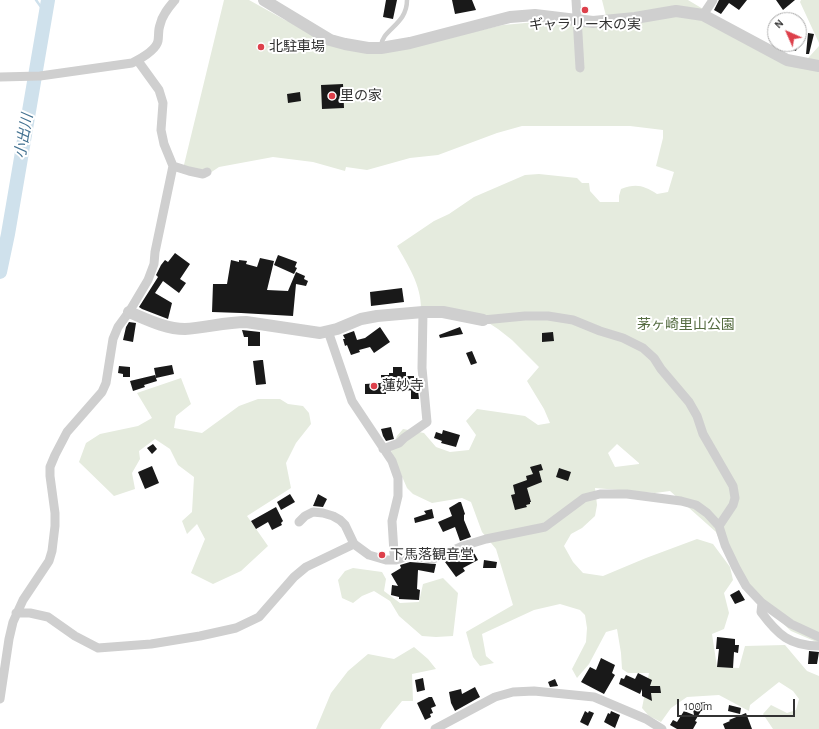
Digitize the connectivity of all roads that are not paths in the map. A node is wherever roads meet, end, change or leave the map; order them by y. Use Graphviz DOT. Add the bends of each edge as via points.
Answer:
graph roads {
  1 [pos="175,0"];
  2 [pos="264,0"];
  3 [pos="407,0"];
  4 [pos="576,0"];
  5 [pos="713,0"];
  6 [pos="703,15"];
  7 [pos="578,20"];
  8 [pos="381,48"];
  9 [pos="138,60"];
  10 [pos="819,66"];
  11 [pos="580,68"];
  12 [pos="0,77"];
  13 [pos="173,166"];
  14 [pos="207,172"];
  15 [pos="129,312"];
  16 [pos="423,312"];
  17 [pos="483,320"];
  18 [pos="328,331"];
  19 [pos="383,449"];
  20 [pos="299,522"];
  21 [pos="719,526"];
  22 [pos="354,544"];
  23 [pos="396,560"];
  24 [pos="762,603"];
  25 [pos="16,613"];
  26 [pos="819,636"];
  27 [pos="819,646"];
  28 [pos="0,699"];
  29 [pos="435,729"];
  30 [pos="662,729"];
  1 -- 9 [label="street" via="165,12 160,24 158,43"];
  2 -- 8 [label="street" via="330,40 357,47"];
  3 -- 8 [label="lane" via="402,18 385,35"];
  4 -- 7 [label="street"];
  5 -- 6 [label="street"];
  6 -- 7 [label="street" via="676,11 593,22"];
  6 -- 10 [label="street" via="787,60"];
  7 -- 8 [label="street" via="535,15 510,17"];
  7 -- 11 [label="street"];
  9 -- 12 [label="street" via="132,64 40,76"];
  9 -- 13 [label="street" via="162,96 161,130"];
  13 -- 14 [label="street" via="203,174"];
  13 -- 15 [label="street" via="154,264 148,280"];
  15 -- 18 [label="street" via="164,326 184,329 241,322 305,332"];
  15 -- 25 [label="street" via="112,339 106,383 102,392 67,432 50,467 55,520 52,551 49,561"];
  16 -- 17 [label="street" via="443,312"];
  16 -- 18 [label="street" via="361,319"];
  16 -- 19 [label="street" via="422,368 428,422 399,443"];
  17 -- 21 [label="street" via="548,316 574,320 643,348 690,402 703,434 733,486 733,505"];
  18 -- 19 [label="street" via="352,401"];
  19 -- 23 [label="street" via="392,461 398,478 398,496 392,521"];
  20 -- 22 [label="street" via="313,512 333,516 345,526"];
  21 -- 23 [label="street" via="696,505 627,494 600,494 584,498 545,527 486,539 433,559 409,556"];
  21 -- 24 [label="street" via="725,545 746,586"];
  22 -- 23 [label="street" via="369,555"];
  22 -- 25 [label="street" via="306,568 294,577 259,617 236,628 200,636 151,644 98,648 48,617"];
  24 -- 26 [label="street" via="791,624"];
  24 -- 27 [label="street" via="761,612 781,635 805,646"];
  25 -- 28 [label="street" via="8,639"];
  29 -- 30 [label="street" via="495,697 514,692 534,691 594,697 646,719"];
}
